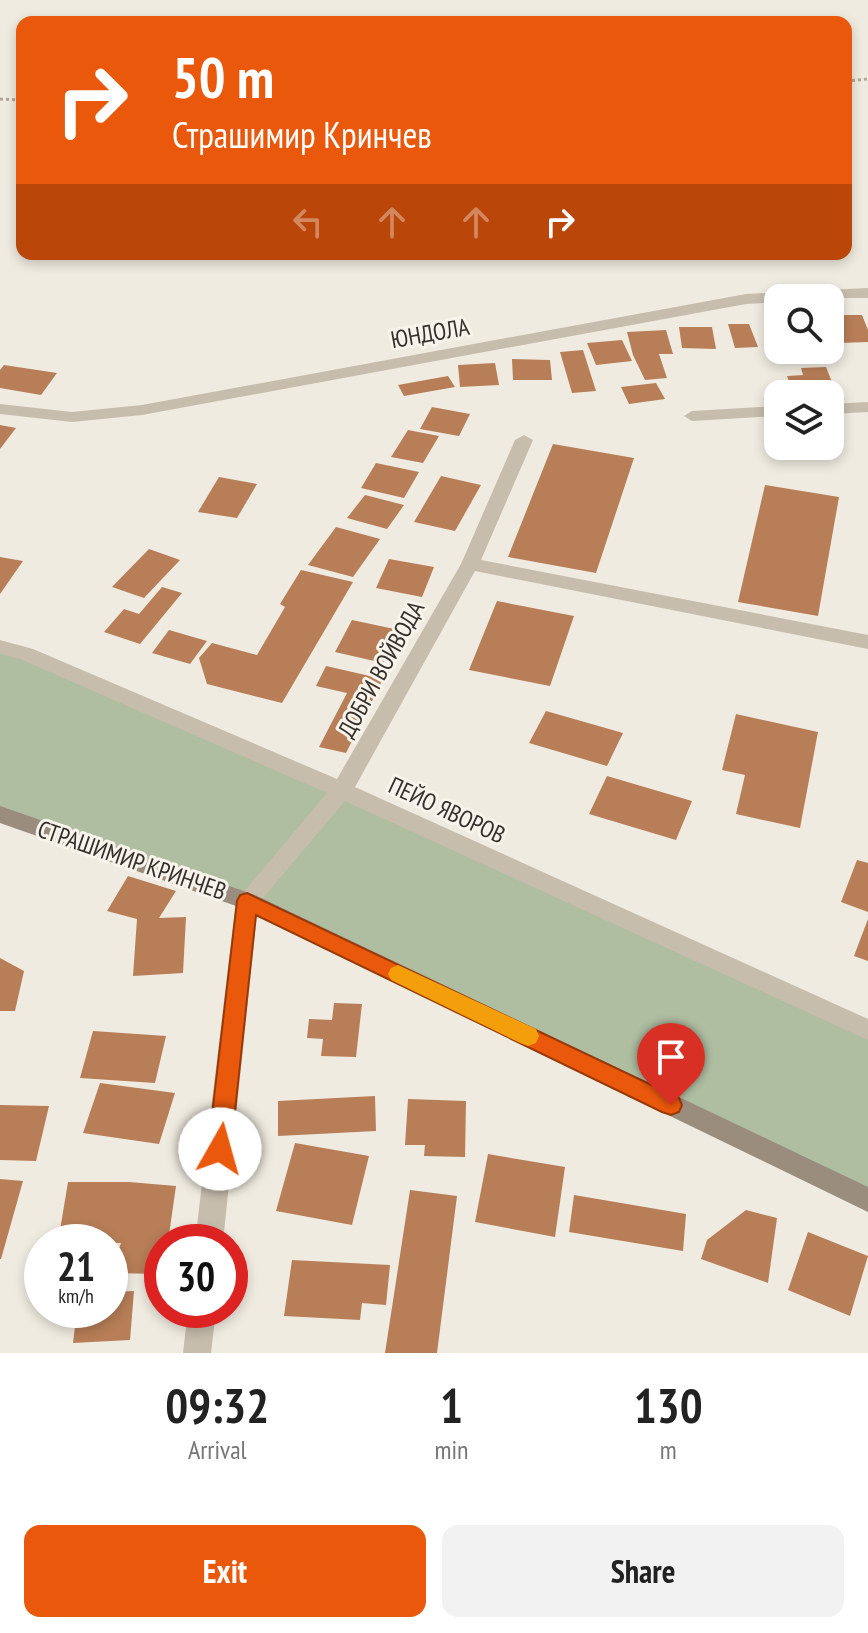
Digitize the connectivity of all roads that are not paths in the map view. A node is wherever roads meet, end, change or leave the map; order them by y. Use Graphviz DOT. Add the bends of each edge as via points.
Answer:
graph roads {
  1 [pos="868,293"];
  2 [pos="868,407"];
  3 [pos="844,408"];
  4 [pos="0,409"];
  5 [pos="764,412"];
  6 [pos="692,416"];
  7 [pos="524,440"];
  8 [pos="470,564"];
  9 [pos="868,642"];
  10 [pos="0,647"];
  11 [pos="342,790"];
  12 [pos="0,814"];
  13 [pos="247,901"];
  14 [pos="868,1030"];
  15 [pos="868,1200"];
  16 [pos="211,1224"];
  17 [pos="200,1328"];
  18 [pos="197,1353"];
  1 -- 4 [label="street, ЮНДОЛА" via="746,299 142,410 72,417"];
  2 -- 3 [label="street"];
  5 -- 6 [label="street"];
  7 -- 8 [label="street, ДОБРИ ВОЙВОДА"];
  8 -- 9 [label="street"];
  8 -- 11 [label="street, ДОБРИ ВОЙВОДА"];
  10 -- 11 [label="street, ПЕЙО ЯВОРОВ"];
  11 -- 13 [label="street, ДОБРИ ВОЙВОДА"];
  11 -- 14 [label="street, ПЕЙО ЯВОРОВ"];
  12 -- 13 [label="main road, СТРАШИМИР КРИНЧЕВ"];
  13 -- 15 [label="main road, СТРАШИМИР КРИНЧЕВ"];
  13 -- 16 [label="street"];
  17 -- 18 [label="street"];
}
